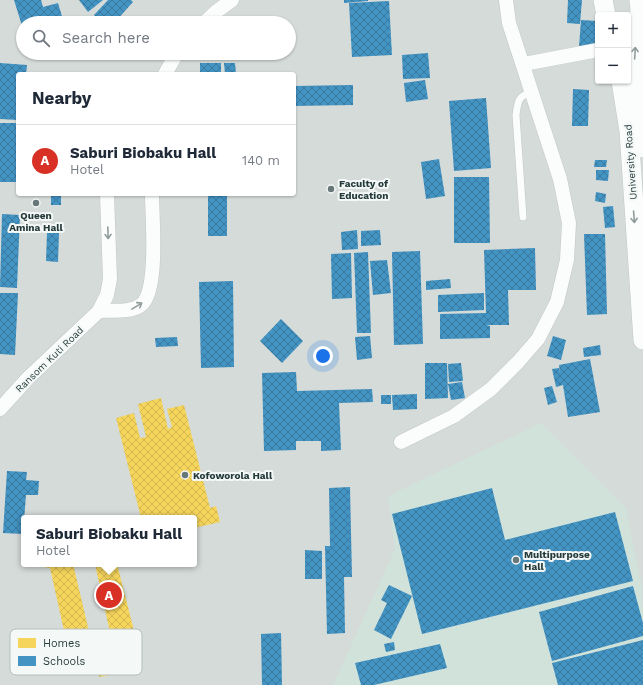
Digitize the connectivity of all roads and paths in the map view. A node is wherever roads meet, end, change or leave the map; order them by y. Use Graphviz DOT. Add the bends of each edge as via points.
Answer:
graph roads {
  1 [pos="232,0"];
  2 [pos="506,0"];
  3 [pos="603,0"];
  4 [pos="639,0"];
  5 [pos="605,12"];
  6 [pos="213,16"];
  7 [pos="595,51"];
  8 [pos="174,60"];
  9 [pos="524,64"];
  10 [pos="166,72"];
  11 [pos="621,84"];
  12 [pos="532,91"];
  13 [pos="643,148"];
  14 [pos="107,196"];
  15 [pos="152,196"];
  16 [pos="523,217"];
  17 [pos="99,310"];
  18 [pos="643,340"];
  19 [pos="0,408"];
  20 [pos="401,442"];
  1 -- 6 [label="street"];
  2 -- 9 [label="street" via="509,23"];
  3 -- 5 [label="main road"];
  13 -- 4 [label="main road, University Road, one-way" via="635,55"];
  7 -- 9 [label="street"];
  8 -- 10 [label="street"];
  9 -- 12 [label="street"];
  11 -- 18 [label="main road, University Road, one-way" via="629,131"];
  12 -- 16 [label="lane" via="522,95 518,101 516,115"];
  12 -- 20 [label="street" via="560,180 569,223 568,260 557,302 538,339 491,389 454,416"];
  14 -- 17 [label="street, one-way" via="110,279 107,295"];
  17 -- 15 [label="street, one-way" via="132,309 141,304 148,294 152,275"];
  17 -- 19 [label="street, Ransom Kuti Road"];
}
